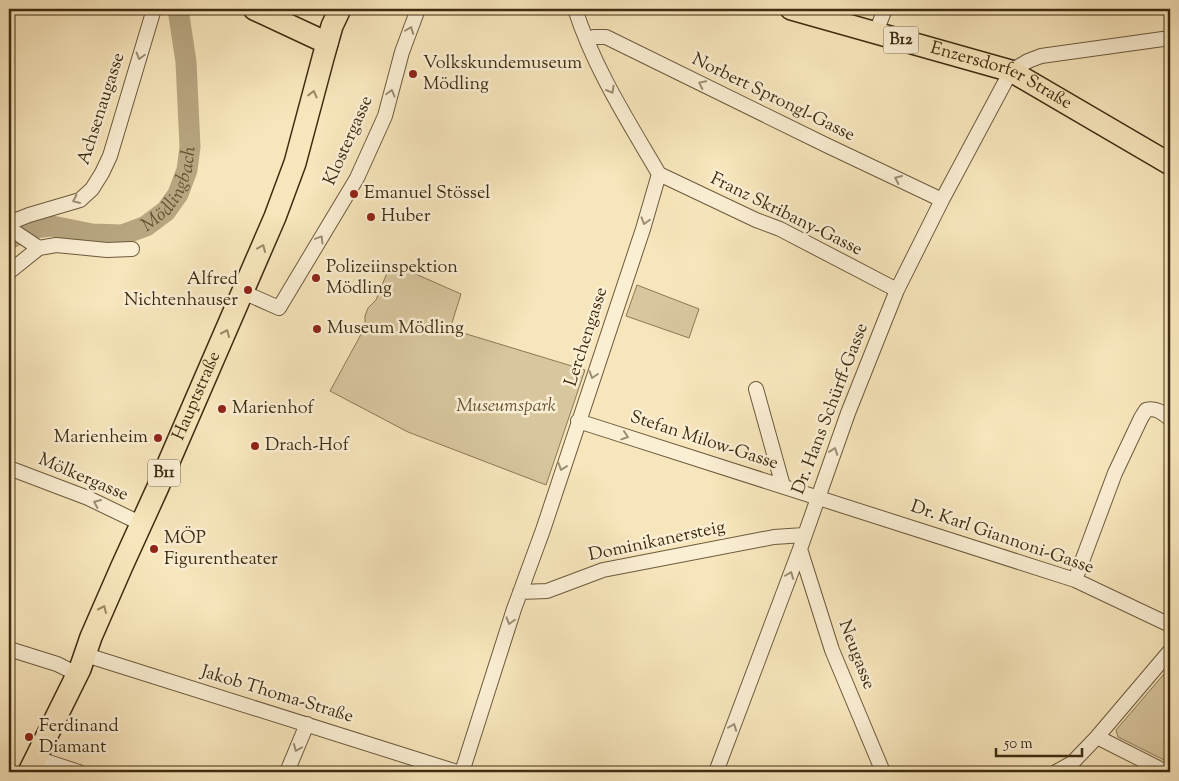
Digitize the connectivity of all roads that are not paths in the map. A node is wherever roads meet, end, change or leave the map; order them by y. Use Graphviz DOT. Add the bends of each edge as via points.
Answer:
graph roads {
  1 [pos="154,9"];
  2 [pos="254,9"];
  3 [pos="340,9"];
  4 [pos="418,9"];
  5 [pos="575,9"];
  6 [pos="791,9"];
  7 [pos="885,9"];
  8 [pos="876,32"];
  9 [pos="1170,38"];
  10 [pos="592,39"];
  11 [pos="327,43"];
  12 [pos="1011,71"];
  13 [pos="1170,164"];
  14 [pos="659,174"];
  15 [pos="942,200"];
  16 [pos="10,227"];
  17 [pos="40,248"];
  18 [pos="132,249"];
  19 [pos="9,272"];
  20 [pos="897,290"];
  21 [pos="243,292"];
  22 [pos="756,389"];
  23 [pos="1170,419"];
  24 [pos="578,421"];
  25 [pos="9,468"];
  26 [pos="783,486"];
  27 [pos="818,497"];
  28 [pos="142,524"];
  29 [pos="804,535"];
  30 [pos="800,549"];
  31 [pos="1075,580"];
  32 [pos="520,592"];
  33 [pos="1170,625"];
  34 [pos="9,649"];
  35 [pos="1170,651"];
  36 [pos="82,664"];
  37 [pos="307,724"];
  38 [pos="1097,737"];
  39 [pos="33,765"];
  40 [pos="80,772"];
  41 [pos="287,772"];
  42 [pos="457,772"];
  43 [pos="462,772"];
  44 [pos="716,772"];
  45 [pos="883,772"];
  46 [pos="1056,772"];
  47 [pos="1166,772"];
  1 -- 16 [label="street, Achsenaugasse, one-way" via="102,174 80,200"];
  2 -- 11 [label="main road"];
  3 -- 11 [label="main road, Hauptstraße"];
  21 -- 4 [label="street, Klostergasse, one-way" via="279,308 357,178 384,116"];
  5 -- 10 [label="street"];
  6 -- 8 [label="main road, Enzersdorfer Straße / B12"];
  7 -- 8 [label="street"];
  8 -- 12 [label="main road, Enzersdorfer Straße / B12"];
  9 -- 12 [label="street" via="1041,56"];
  10 -- 14 [label="street, one-way" via="601,72"];
  15 -- 10 [label="street, Norbert Sprongl-Gasse, one-way" via="606,37"];
  21 -- 11 [label="main road, Hauptstraße / B11, one-way" via="294,163"];
  12 -- 13 [label="main road, Enzersdorfer Straße / B12"];
  12 -- 15 [label="street, Dr. Hans Schürff-Gasse"];
  14 -- 20 [label="street, Franz Skribany-Gasse" via="780,229"];
  14 -- 24 [label="street, Lerchengasse, one-way"];
  15 -- 20 [label="street, Dr. Hans Schürff-Gasse"];
  16 -- 17 [label="street"];
  17 -- 18 [label="street" via="56,245"];
  17 -- 19 [label="street"];
  27 -- 20 [label="street, Dr. Hans Schürff-Gasse, one-way"];
  28 -- 21 [label="main road, Hauptstraße / B11, one-way"];
  22 -- 26 [label="street"];
  23 -- 31 [label="street" via="1158,410 1150,409 1141,418 1115,473"];
  24 -- 26 [label="street, Stefan Milow-Gasse, one-way"];
  24 -- 32 [label="street, Lerchengasse, one-way"];
  28 -- 25 [label="street, Mölkergasse, one-way" via="88,498"];
  26 -- 27 [label="street, Stefan Milow-Gasse"];
  27 -- 29 [label="street, Dr. Hans Schürff-Gasse"];
  27 -- 31 [label="street, Dr. Karl Giannoni-Gasse"];
  36 -- 28 [label="main road, Hauptstraße / B11, one-way"];
  29 -- 30 [label="street, Dr. Hans Schürff-Gasse"];
  29 -- 32 [label="street, Dominikanersteig" via="774,537 603,570 547,592"];
  44 -- 30 [label="street, Dr. Hans Schürff-Gasse, one-way"];
  30 -- 45 [label="street, Neugasse" via="832,650"];
  31 -- 33 [label="street, Dr. Karl Giannoni-Gasse"];
  32 -- 43 [label="street, Lerchengasse, one-way"];
  34 -- 36 [label="street, Jakob Thoma-Straße" via="58,664"];
  35 -- 38 [label="street"];
  36 -- 37 [label="street, Jakob Thoma-Straße"];
  36 -- 39 [label="main road, Hauptstraße / B11"];
  37 -- 41 [label="street, one-way"];
  37 -- 42 [label="street, Jakob Thoma-Straße"];
  38 -- 46 [label="street" via="1072,763"];
  38 -- 47 [label="street"];
  39 -- 40 [label="street"];
}
